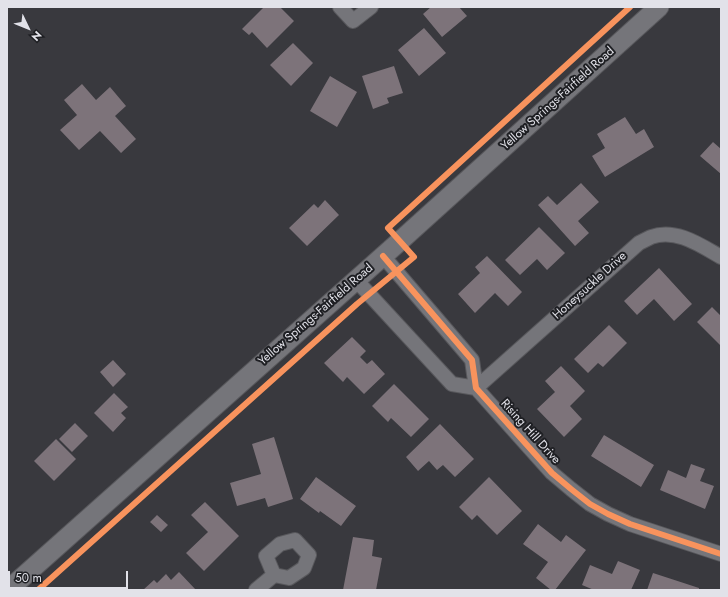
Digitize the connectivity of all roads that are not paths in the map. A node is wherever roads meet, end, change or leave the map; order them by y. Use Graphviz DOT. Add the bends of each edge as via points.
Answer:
graph roads {
  1 [pos="340,7"];
  2 [pos="371,7"];
  3 [pos="659,7"];
  4 [pos="383,256"];
  5 [pos="721,257"];
  6 [pos="356,280"];
  7 [pos="476,388"];
  8 [pos="721,554"];
  9 [pos="274,575"];
  10 [pos="8,590"];
  11 [pos="256,590"];
  1 -- 2 [label="street" via="353,21"];
  3 -- 4 [label="main road, Yellow Springs-Fairfield Road"];
  4 -- 6 [label="main road, Yellow Springs-Fairfield Road"];
  4 -- 7 [label="street" via="472,360"];
  5 -- 7 [label="street, Honeysuckle Drive" via="683,237 652,237 639,243"];
  6 -- 7 [label="street" via="452,384"];
  6 -- 10 [label="main road, Yellow Springs-Fairfield Road"];
  7 -- 8 [label="street, Rising Hill Drive" via="552,473 590,504 630,524"];
  9 -- 11 [label="street"];
}
